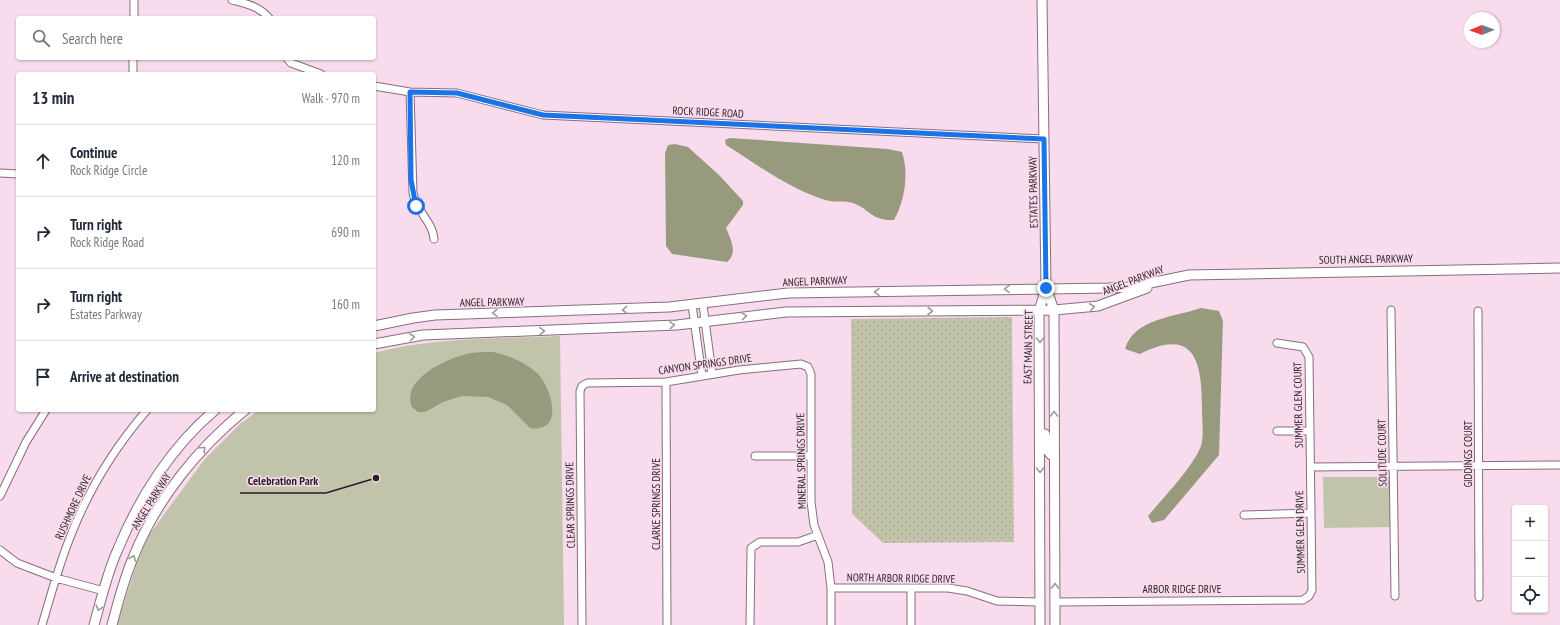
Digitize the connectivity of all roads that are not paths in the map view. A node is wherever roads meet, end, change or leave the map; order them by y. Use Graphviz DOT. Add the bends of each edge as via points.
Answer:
graph roads {
  1 [pos="134,0"];
  2 [pos="232,0"];
  3 [pos="1042,0"];
  4 [pos="134,16"];
  5 [pos="268,16"];
  6 [pos="133,60"];
  7 [pos="289,60"];
  8 [pos="133,72"];
  9 [pos="316,72"];
  10 [pos="376,86"];
  11 [pos="410,92"];
  12 [pos="1044,139"];
  13 [pos="0,174"];
  14 [pos="16,174"];
  15 [pos="434,238"];
  16 [pos="1560,268"];
  17 [pos="1173,278"];
  18 [pos="1046,288"];
  19 [pos="703,304"];
  20 [pos="692,306"];
  21 [pos="1054,310"];
  22 [pos="1392,310"];
  23 [pos="1039,311"];
  24 [pos="1478,311"];
  25 [pos="706,322"];
  26 [pos="694,323"];
  27 [pos="376,326"];
  28 [pos="1277,343"];
  29 [pos="376,344"];
  30 [pos="808,367"];
  31 [pos="712,373"];
  32 [pos="702,376"];
  33 [pos="666,382"];
  34 [pos="582,386"];
  35 [pos="1040,395"];
  36 [pos="45,412"];
  37 [pos="145,412"];
  38 [pos="213,412"];
  39 [pos="242,412"];
  40 [pos="1277,431"];
  41 [pos="1310,431"];
  42 [pos="1054,455"];
  43 [pos="755,456"];
  44 [pos="811,456"];
  45 [pos="1560,465"];
  46 [pos="1393,466"];
  47 [pos="1479,466"];
  48 [pos="1310,467"];
  49 [pos="0,496"];
  50 [pos="1311,513"];
  51 [pos="1244,515"];
  52 [pos="818,535"];
  53 [pos="0,550"];
  54 [pos="56,578"];
  55 [pos="831,588"];
  56 [pos="911,588"];
  57 [pos="104,591"];
  58 [pos="120,595"];
  59 [pos="1309,596"];
  60 [pos="1395,596"];
  61 [pos="1479,597"];
  62 [pos="1040,602"];
  63 [pos="1055,602"];
  64 [pos="42,625"];
  65 [pos="94,625"];
  66 [pos="112,625"];
  67 [pos="582,625"];
  68 [pos="668,625"];
  69 [pos="750,625"];
  70 [pos="831,625"];
  71 [pos="911,625"];
  72 [pos="1040,625"];
  73 [pos="1055,625"];
  1 -- 4 [label="street"];
  2 -- 5 [label="street" via="263,10"];
  3 -- 12 [label="main road, ESTATES PARKWAY"];
  6 -- 8 [label="street"];
  7 -- 9 [label="street"];
  10 -- 11 [label="street, ROCK RIDGE ROAD"];
  11 -- 12 [label="street, ROCK RIDGE ROAD" via="457,93 543,115"];
  11 -- 15 [label="street" via="413,193 416,206 432,228"];
  12 -- 18 [label="main road, ESTATES PARKWAY"];
  13 -- 14 [label="street"];
  16 -- 17 [label="main road, SOUTH ANGEL PARKWAY" via="1189,275"];
  17 -- 18 [label="main road, ANGEL PARKWAY" via="1131,287"];
  21 -- 17 [label="main road, ANGEL PARKWAY, one-way" via="1098,306"];
  18 -- 19 [label="main road, ANGEL PARKWAY, one-way" via="788,293"];
  18 -- 21 [label="main road"];
  18 -- 23 [label="main road, EAST MAIN STREET"];
  19 -- 20 [label="main road, ANGEL PARKWAY"];
  19 -- 25 [label="street"];
  20 -- 26 [label="street"];
  20 -- 27 [label="main road, ANGEL PARKWAY, one-way" via="435,316"];
  21 -- 23 [label="main road, ANGEL PARKWAY"];
  42 -- 21 [label="main road, one-way"];
  22 -- 46 [label="street, SOLITUDE COURT"];
  25 -- 23 [label="main road, ANGEL PARKWAY, one-way" via="786,312"];
  23 -- 35 [label="main road, EAST MAIN STREET, one-way"];
  24 -- 47 [label="street, GIDDINGS COURT"];
  25 -- 26 [label="main road, ANGEL PARKWAY"];
  25 -- 31 [label="street"];
  29 -- 26 [label="main road, ANGEL PARKWAY, one-way" via="441,334 630,328"];
  26 -- 32 [label="street"];
  28 -- 41 [label="street, SUMMER GLEN COURT" via="1303,347 1309,357"];
  30 -- 31 [label="street, CANYON SPRINGS DRIVE" via="792,364"];
  30 -- 44 [label="street, MINERAL SPRINGS DRIVE" via="811,374"];
  31 -- 32 [label="street, CANYON SPRINGS DRIVE"];
  32 -- 33 [label="street, CANYON SPRINGS DRIVE"];
  33 -- 34 [label="street, CANYON SPRINGS DRIVE" via="587,383"];
  33 -- 68 [label="street, CLARKE SPRINGS DRIVE"];
  34 -- 67 [label="street, CLEAR SPRINGS DRIVE"];
  35 -- 42 [label="main road" via="1047,450"];
  35 -- 62 [label="main road, EAST MAIN STREET, one-way"];
  36 -- 49 [label="street" via="26,442"];
  37 -- 54 [label="street, RUSHMORE DRIVE" via="111,457 93,488 71,535"];
  38 -- 57 [label="main road, ANGEL PARKWAY" via="182,443 156,476 117,550"];
  58 -- 39 [label="main road, ANGEL PARKWAY, one-way" via="139,545 172,486 198,454"];
  40 -- 41 [label="street"];
  41 -- 48 [label="street, SUMMER GLEN COURT"];
  63 -- 42 [label="main road, one-way"];
  43 -- 44 [label="street"];
  44 -- 52 [label="street, MINERAL SPRINGS DRIVE" via="811,502"];
  45 -- 47 [label="street"];
  46 -- 47 [label="street"];
  46 -- 48 [label="street"];
  46 -- 60 [label="street, SOLITUDE COURT"];
  47 -- 61 [label="street, GIDDINGS COURT"];
  48 -- 50 [label="street, SUMMER GLEN DRIVE"];
  50 -- 51 [label="street"];
  50 -- 59 [label="street, SUMMER GLEN DRIVE" via="1312,590"];
  52 -- 55 [label="street, MINERAL SPRINGS DRIVE" via="828,562"];
  52 -- 69 [label="street" via="798,542 760,542 751,548"];
  53 -- 54 [label="street" via="17,563"];
  54 -- 57 [label="street"];
  54 -- 64 [label="street, RUSHMORE DRIVE"];
  55 -- 56 [label="street, NORTH ARBOR RIDGE DRIVE"];
  55 -- 70 [label="street, MINERAL SPRINGS DRIVE"];
  56 -- 62 [label="street, NORTH ARBOR RIDGE DRIVE" via="957,588 997,601"];
  56 -- 71 [label="street"];
  57 -- 58 [label="main road"];
  57 -- 65 [label="main road, ANGEL PARKWAY, one-way"];
  58 -- 66 [label="main road, ANGEL PARKWAY"];
  59 -- 63 [label="street, ARBOR RIDGE DRIVE" via="1303,600"];
  62 -- 63 [label="main road"];
  62 -- 72 [label="main road, EAST MAIN STREET"];
  63 -- 73 [label="main road"];
}
